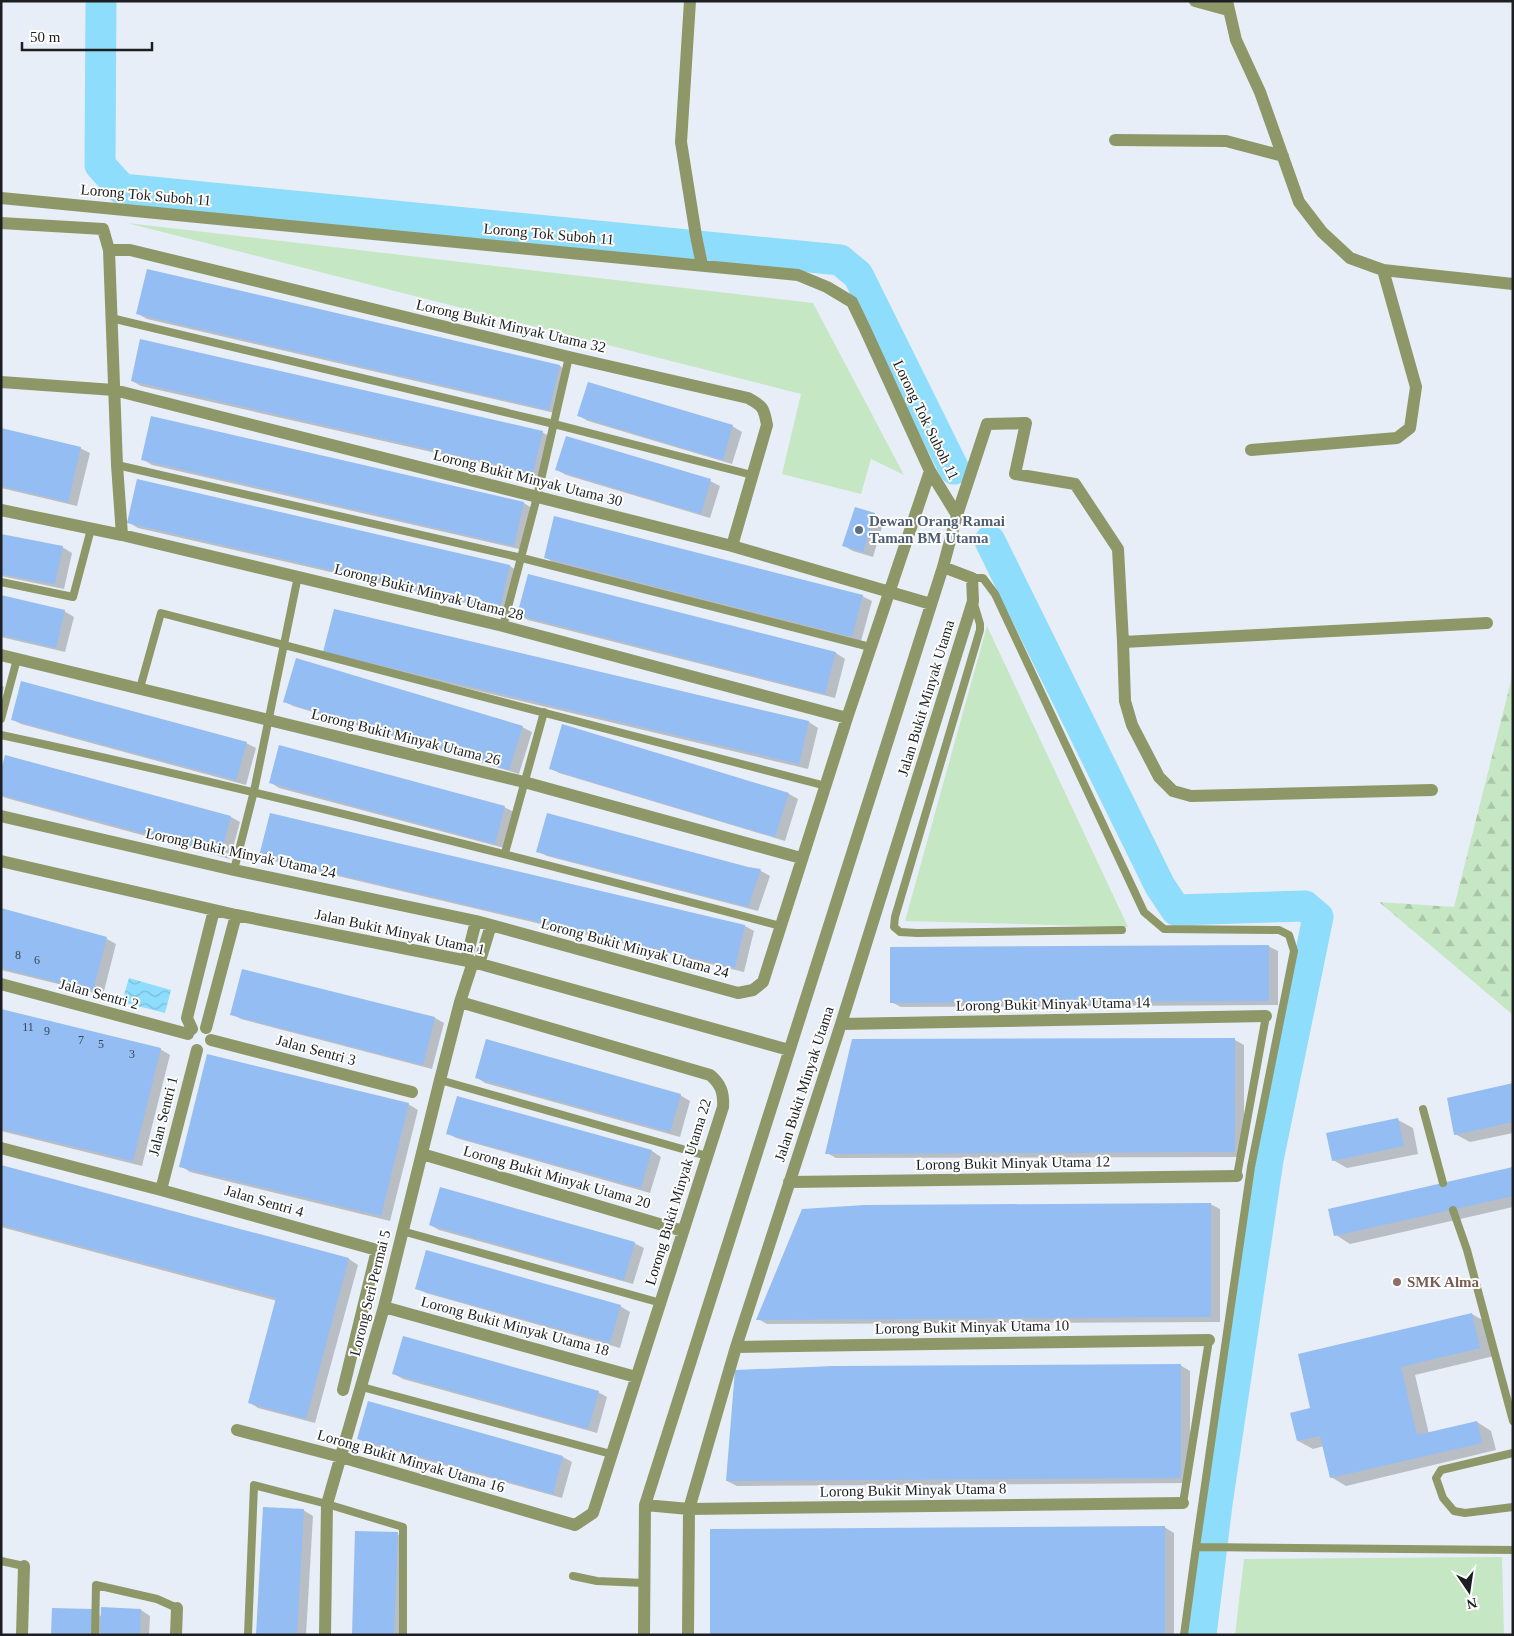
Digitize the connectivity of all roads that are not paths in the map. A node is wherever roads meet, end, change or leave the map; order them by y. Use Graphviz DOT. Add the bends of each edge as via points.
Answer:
graph roads {
  1 [pos="690,1"];
  2 [pos="1195,1"];
  3 [pos="1228,6"];
  4 [pos="1115,140"];
  5 [pos="1283,156"];
  6 [pos="1,198"];
  7 [pos="1,222"];
  8 [pos="109,250"];
  9 [pos="701,260"];
  10 [pos="1383,270"];
  11 [pos="1513,284"];
  12 [pos="111,318"];
  13 [pos="569,357"];
  14 [pos="1,382"];
  15 [pos="114,390"];
  16 [pos="554,424"];
  17 [pos="1251,450"];
  18 [pos="117,465"];
  19 [pos="930,470"];
  20 [pos="752,475"];
  21 [pos="537,497"];
  22 [pos="1,510"];
  23 [pos="957,515"];
  24 [pos="90,529"];
  25 [pos="122,535"];
  26 [pos="732,546"];
  27 [pos="522,558"];
  28 [pos="943,567"];
  29 [pos="298,576"];
  30 [pos="972,578"];
  31 [pos="1,582"];
  32 [pos="890,592"];
  33 [pos="973,602"];
  34 [pos="931,604"];
  35 [pos="1487,623"];
  36 [pos="504,626"];
  37 [pos="1124,642"];
  38 [pos="283,646"];
  39 [pos="870,647"];
  40 [pos="1,655"];
  41 [pos="17,659"];
  42 [pos="140,688"];
  43 [pos="544,712"];
  44 [pos="846,718"];
  45 [pos="1,719"];
  46 [pos="268,720"];
  47 [pos="1,735"];
  48 [pos="524,782"];
  49 [pos="826,786"];
  50 [pos="1432,790"];
  51 [pos="254,792"];
  52 [pos="1,816"];
  53 [pos="505,853"];
  54 [pos="802,858"];
  55 [pos="1,861"];
  56 [pos="234,870"];
  57 [pos="214,910"];
  58 [pos="236,915"];
  59 [pos="476,921"];
  60 [pos="491,925"];
  61 [pos="780,926"];
  62 [pos="1122,930"];
  63 [pos="472,962"];
  64 [pos="1,984"];
  65 [pos="460,1002"];
  66 [pos="1266,1016"];
  67 [pos="841,1024"];
  68 [pos="190,1032"];
  69 [pos="209,1034"];
  70 [pos="197,1050"];
  71 [pos="789,1050"];
  72 [pos="440,1080"];
  73 [pos="412,1092"];
  74 [pos="1424,1109"];
  75 [pos="1,1148"];
  76 [pos="422,1154"];
  77 [pos="707,1156"];
  78 [pos="1237,1176"];
  79 [pos="789,1182"];
  80 [pos="1443,1183"];
  81 [pos="161,1190"];
  82 [pos="1454,1210"];
  83 [pos="683,1230"];
  84 [pos="402,1231"];
  85 [pos="661,1303"];
  86 [pos="384,1307"];
  87 [pos="1209,1340"];
  88 [pos="736,1347"];
  89 [pos="636,1377"];
  90 [pos="362,1387"];
  91 [pos="343,1390"];
  92 [pos="1513,1421"];
  93 [pos="237,1430"];
  94 [pos="1513,1453"];
  95 [pos="611,1454"];
  96 [pos="341,1457"];
  97 [pos="1183,1503"];
  98 [pos="327,1504"];
  99 [pos="644,1505"];
  100 [pos="1513,1507"];
  101 [pos="689,1509"];
  102 [pos="575,1525"];
  103 [pos="1196,1547"];
  104 [pos="1513,1550"];
  105 [pos="1,1561"];
  106 [pos="24,1566"];
  107 [pos="572,1576"];
  108 [pos="644,1584"];
  109 [pos="177,1608"];
  110 [pos="22,1635"];
  111 [pos="94,1635"];
  112 [pos="176,1635"];
  113 [pos="248,1635"];
  114 [pos="325,1635"];
  115 [pos="403,1635"];
  116 [pos="644,1635"];
  117 [pos="688,1635"];
  118 [pos="1184,1635"];
  1 -- 9 [label="street" via="682,142"];
  2 -- 3 [label="street"];
  3 -- 5 [label="street" via="1236,40 1260,92"];
  4 -- 5 [label="street" via="1226,141"];
  5 -- 10 [label="street" via="1299,202 1322,232 1350,258"];
  6 -- 9 [label="street, Lorong Tok Suboh 11"];
  7 -- 8 [label="street" via="104,229"];
  8 -- 12 [label="street"];
  8 -- 13 [label="street, Lorong Bukit Minyak Utama 32" via="130,250"];
  9 -- 19 [label="street, Lorong Tok Suboh 11" via="798,275 852,302"];
  10 -- 11 [label="street"];
  10 -- 17 [label="street" via="1416,387 1410,428 1397,438"];
  12 -- 15 [label="street"];
  12 -- 16 [label="lane"];
  13 -- 16 [label="lane"];
  13 -- 20 [label="street, Lorong Bukit Minyak Utama 32" via="748,398 761,405 767,425"];
  14 -- 15 [label="street, Lorong Bukit Minyak Utama 30"];
  15 -- 18 [label="street"];
  15 -- 21 [label="street, Lorong Bukit Minyak Utama 30"];
  16 -- 20 [label="lane"];
  16 -- 21 [label="lane"];
  18 -- 25 [label="street"];
  18 -- 27 [label="lane"];
  19 -- 23 [label="street, Lorong Tok Suboh 11"];
  19 -- 32 [label="street, Lorong Bukit Minyak Utama 24"];
  20 -- 26 [label="street, Lorong Bukit Minyak Utama 32"];
  21 -- 26 [label="street, Lorong Bukit Minyak Utama 30"];
  21 -- 27 [label="lane"];
  22 -- 24 [label="street, Lorong Bukit Minyak Utama 28"];
  23 -- 28 [label="street, Jalan Bukit Minyak Utama"];
  23 -- 37 [label="street, Jalan Bukit Minyak Utama" via="986,424 1026,423 1015,474 1075,484 1118,549"];
  24 -- 25 [label="street, Lorong Bukit Minyak Utama 28"];
  24 -- 31 [label="lane" via="73,597"];
  25 -- 29 [label="street, Lorong Bukit Minyak Utama 28"];
  26 -- 32 [label="street, Lorong Bukit Minyak Utama 30"];
  27 -- 36 [label="lane"];
  27 -- 39 [label="lane"];
  28 -- 30 [label="street"];
  28 -- 34 [label="street, Jalan Bukit Minyak Utama"];
  29 -- 36 [label="street, Lorong Bukit Minyak Utama 28"];
  29 -- 38 [label="lane"];
  30 -- 33 [label="street, Jalan Bukit Minyak Utama"];
  30 -- 103 [label="lane" via="983,578 995,594 1144,912 1164,929 1280,930 1289,935 1294,951 1251,1168"];
  32 -- 34 [label="street, Lorong Bukit Minyak Utama 30"];
  32 -- 39 [label="street, Lorong Bukit Minyak Utama 24"];
  33 -- 62 [label="lane" via="980,630 894,917 894,927 900,932 917,933"];
  33 -- 67 [label="street, Jalan Bukit Minyak Utama"];
  34 -- 71 [label="street, Jalan Bukit Minyak Utama"];
  35 -- 37 [label="street"];
  36 -- 44 [label="street, Lorong Bukit Minyak Utama 28"];
  37 -- 50 [label="street" via="1125,701 1132,725 1159,777 1174,791 1191,796"];
  38 -- 42 [label="lane" via="161,613"];
  38 -- 43 [label="lane"];
  38 -- 46 [label="lane"];
  39 -- 44 [label="street, Lorong Bukit Minyak Utama 24"];
  40 -- 41 [label="street, Lorong Bukit Minyak Utama 26"];
  41 -- 42 [label="street, Lorong Bukit Minyak Utama 26"];
  41 -- 45 [label="lane"];
  42 -- 46 [label="street, Lorong Bukit Minyak Utama 26"];
  43 -- 48 [label="lane"];
  43 -- 49 [label="lane"];
  44 -- 49 [label="street, Lorong Bukit Minyak Utama 24"];
  46 -- 48 [label="street, Lorong Bukit Minyak Utama 26"];
  46 -- 51 [label="lane"];
  47 -- 51 [label="lane"];
  48 -- 53 [label="lane"];
  48 -- 54 [label="street, Lorong Bukit Minyak Utama 26"];
  49 -- 54 [label="street, Lorong Bukit Minyak Utama 24"];
  51 -- 53 [label="lane"];
  51 -- 56 [label="lane"];
  52 -- 56 [label="street, Lorong Bukit Minyak Utama 24"];
  53 -- 61 [label="lane"];
  54 -- 61 [label="street, Lorong Bukit Minyak Utama 24"];
  55 -- 57 [label="street, Jalan Bukit Minyak Utama 1"];
  56 -- 59 [label="street, Lorong Bukit Minyak Utama 24"];
  57 -- 58 [label="street, Jalan Bukit Minyak Utama 1"];
  57 -- 68 [label="street" via="187,1018"];
  58 -- 63 [label="street, Jalan Bukit Minyak Utama 1"];
  58 -- 69 [label="street"];
  59 -- 60 [label="street, Lorong Bukit Minyak Utama 24"];
  59 -- 63 [label="street"];
  60 -- 61 [label="street, Lorong Bukit Minyak Utama 24" via="738,993 753,990 763,982"];
  60 -- 63 [label="street"];
  63 -- 65 [label="street, Lorong Seri Permai 5"];
  63 -- 71 [label="street, Jalan Bukit Minyak Utama 1"];
  64 -- 68 [label="street, Jalan Sentri 2"];
  65 -- 72 [label="street, Lorong Seri Permai 5"];
  65 -- 77 [label="street, Lorong Bukit Minyak Utama 22" via="710,1075 722,1088 724,1098"];
  66 -- 67 [label="street, Lorong Bukit Minyak Utama 14"];
  66 -- 78 [label="lane"];
  67 -- 79 [label="street, Jalan Bukit Minyak Utama"];
  68 -- 69 [label="street" via="199,1026"];
  68 -- 70 [label="street" via="188,1042"];
  69 -- 70 [label="street" via="208,1047"];
  69 -- 73 [label="street, Jalan Sentri 3"];
  70 -- 81 [label="street, Jalan Sentri 1"];
  71 -- 99 [label="street, Jalan Bukit Minyak Utama"];
  72 -- 76 [label="street, Lorong Seri Permai 5"];
  72 -- 77 [label="lane"];
  74 -- 80 [label="lane"];
  75 -- 81 [label="street, Jalan Sentri 4"];
  76 -- 83 [label="street, Lorong Bukit Minyak Utama 20"];
  76 -- 84 [label="street, Lorong Seri Permai 5"];
  77 -- 83 [label="street, Lorong Bukit Minyak Utama 22"];
  78 -- 79 [label="street, Lorong Bukit Minyak Utama 12"];
  79 -- 88 [label="street, Jalan Bukit Minyak Utama"];
  81 -- 91 [label="street, Jalan Sentri 4" via="377,1250"];
  82 -- 92 [label="lane" via="1468,1250"];
  83 -- 85 [label="street, Lorong Bukit Minyak Utama 22"];
  84 -- 85 [label="lane"];
  84 -- 86 [label="street, Lorong Seri Permai 5"];
  85 -- 89 [label="street, Lorong Bukit Minyak Utama 22"];
  86 -- 89 [label="street, Lorong Bukit Minyak Utama 18"];
  86 -- 90 [label="street, Lorong Seri Permai 5"];
  87 -- 88 [label="street, Lorong Bukit Minyak Utama 10"];
  87 -- 97 [label="lane"];
  88 -- 101 [label="street, Jalan Bukit Minyak Utama"];
  89 -- 95 [label="street, Lorong Bukit Minyak Utama 22"];
  90 -- 95 [label="lane"];
  90 -- 96 [label="street, Lorong Seri Permai 5"];
  93 -- 96 [label="street, Lorong Bukit Minyak Utama 16"];
  94 -- 100 [label="lane" via="1441,1470 1436,1478 1443,1498 1454,1511 1465,1514"];
  95 -- 102 [label="street, Lorong Bukit Minyak Utama 22" via="593,1513"];
  96 -- 98 [label="street, Lorong Seri Permai 5"];
  96 -- 102 [label="street, Lorong Bukit Minyak Utama 16"];
  97 -- 101 [label="street, Lorong Bukit Minyak Utama 8"];
  98 -- 113 [label="lane" via="254,1485"];
  98 -- 114 [label="street, Lorong Seri Permai 5"];
  98 -- 115 [label="lane" via="402,1527"];
  99 -- 101 [label="street, Lorong Bukit Minyak Utama 8"];
  99 -- 108 [label="street, Jalan Bukit Minyak Utama"];
  101 -- 117 [label="street, Jalan Bukit Minyak Utama"];
  103 -- 104 [label="lane"];
  103 -- 118 [label="lane"];
  105 -- 106 [label="lane"];
  106 -- 110 [label="street"];
  107 -- 108 [label="lane"];
  108 -- 116 [label="street, Jalan Bukit Minyak Utama"];
  109 -- 111 [label="lane" via="157,1599 96,1585"];
  109 -- 112 [label="street"];
}
